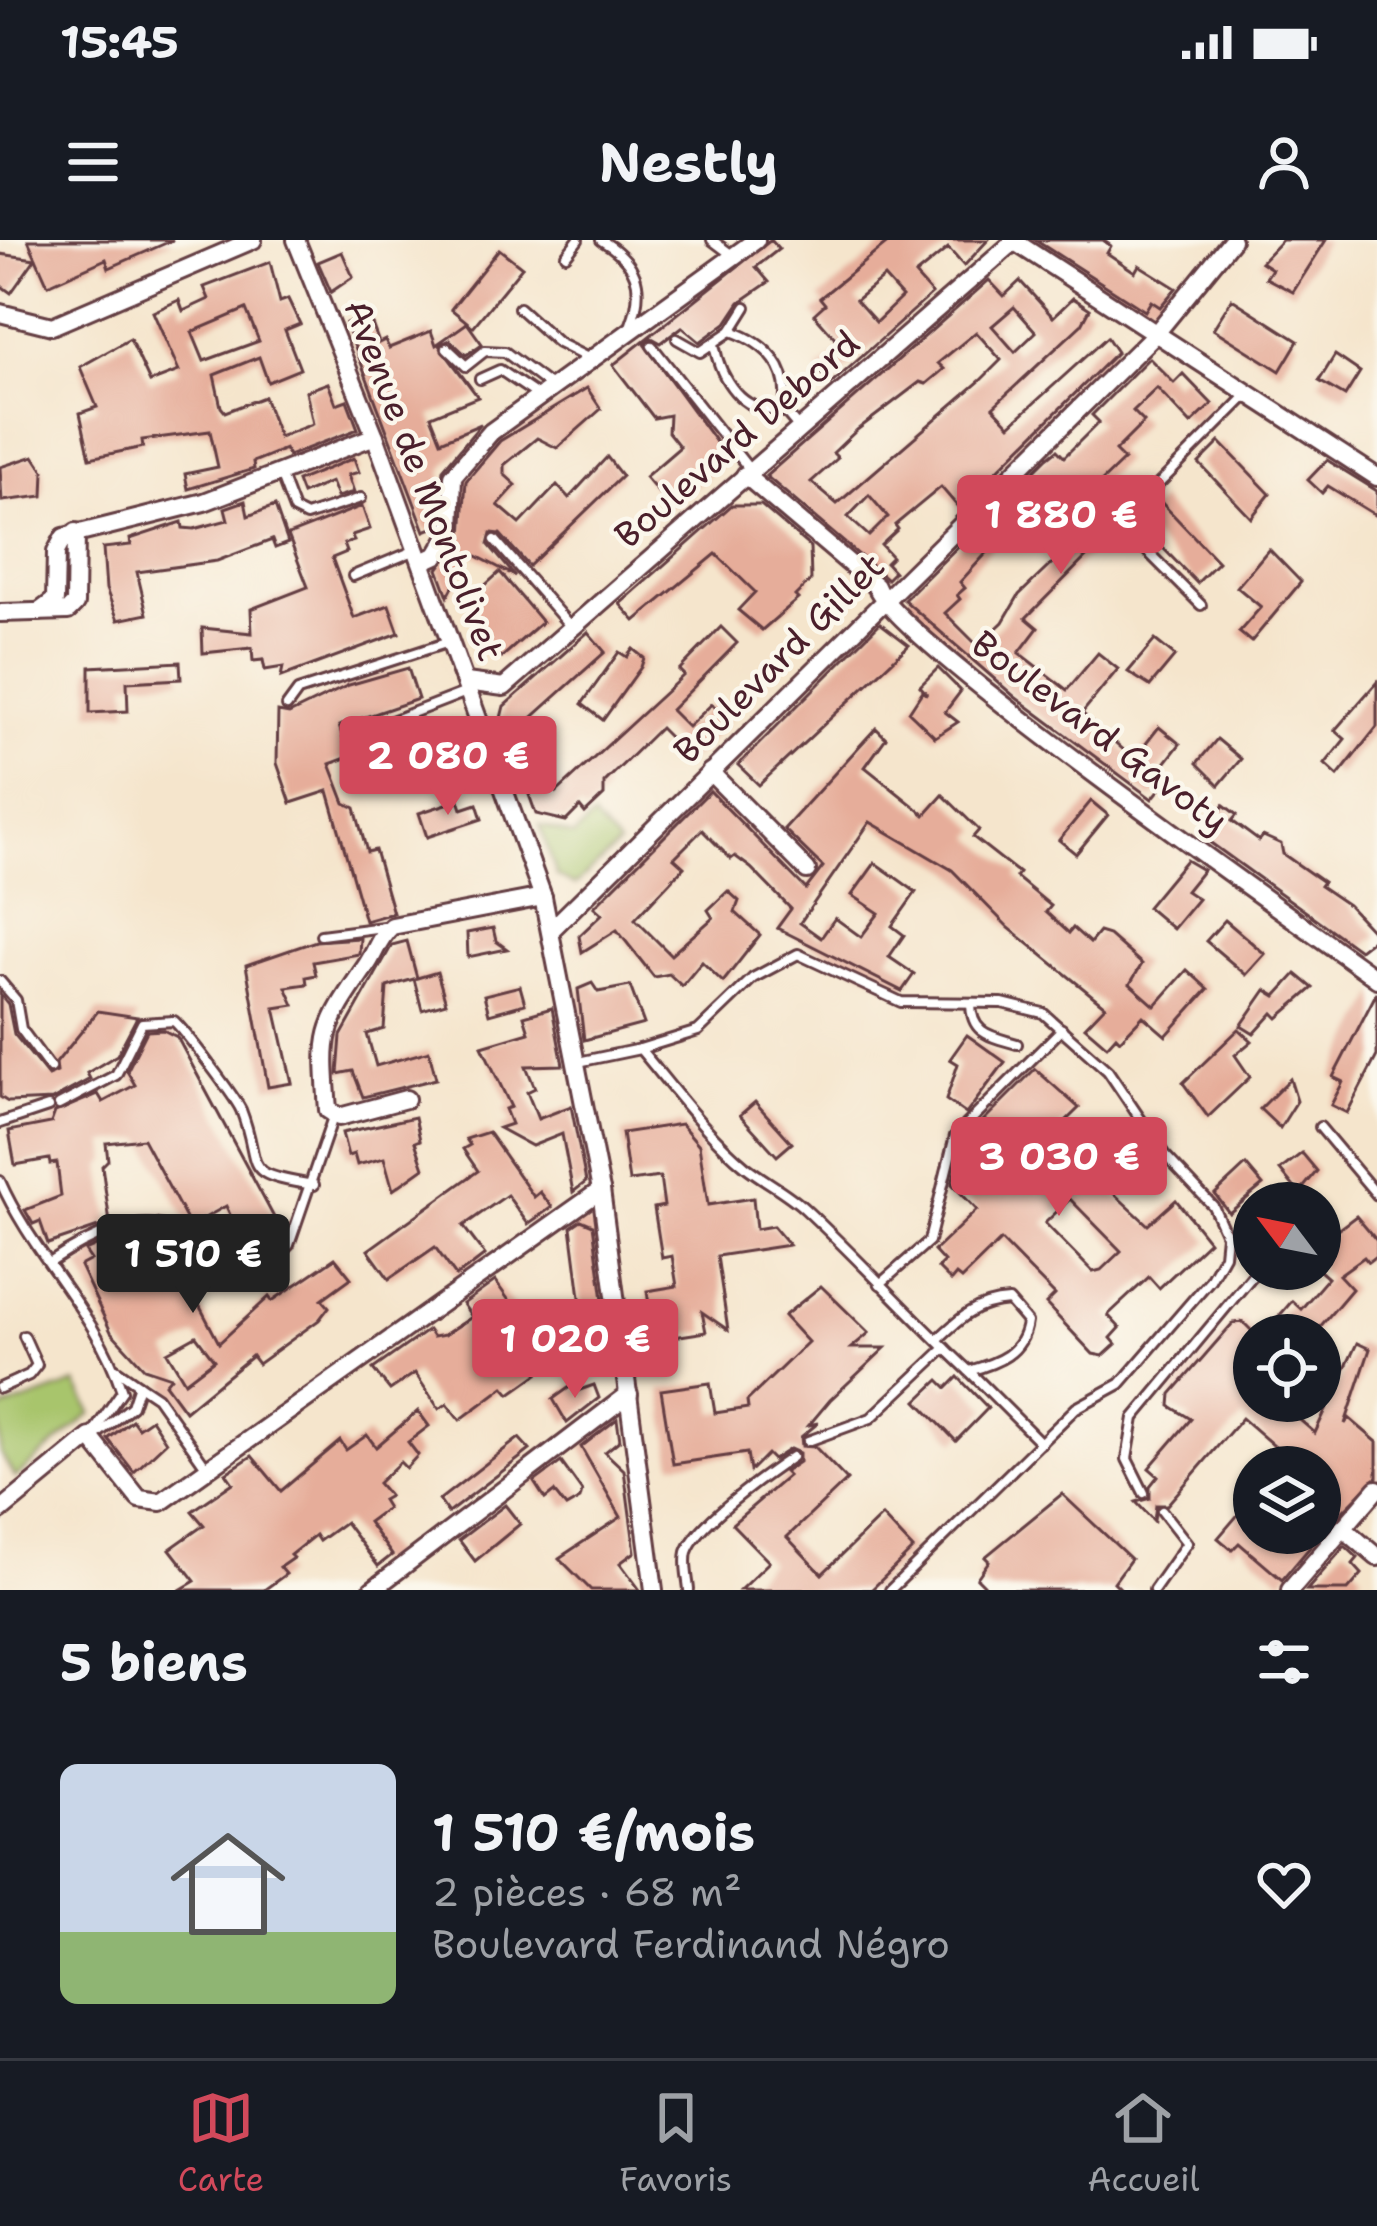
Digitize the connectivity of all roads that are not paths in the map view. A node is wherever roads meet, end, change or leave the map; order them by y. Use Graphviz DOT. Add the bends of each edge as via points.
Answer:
graph roads {
  1 [pos="253,240"];
  2 [pos="296,240"];
  3 [pos="578,240"];
  4 [pos="602,240"];
  5 [pos="712,240"];
  6 [pos="755,240"];
  7 [pos="1232,240"];
  8 [pos="1014,241"];
  9 [pos="566,255"];
  10 [pos="733,256"];
  11 [pos="519,308"];
  12 [pos="746,308"];
  13 [pos="0,313"];
  14 [pos="628,331"];
  15 [pos="731,331"];
  16 [pos="1156,332"];
  17 [pos="677,339"];
  18 [pos="714,344"];
  19 [pos="652,346"];
  20 [pos="447,348"];
  21 [pos="588,358"];
  22 [pos="480,379"];
  23 [pos="544,391"];
  24 [pos="1250,392"];
  25 [pos="783,409"];
  26 [pos="800,428"];
  27 [pos="375,436"];
  28 [pos="748,473"];
  29 [pos="281,476"];
  30 [pos="1377,477"];
  31 [pos="361,498"];
  32 [pos="495,540"];
  33 [pos="420,556"];
  34 [pos="353,576"];
  35 [pos="882,602"];
  36 [pos="1201,605"];
  37 [pos="0,613"];
  38 [pos="572,628"];
  39 [pos="451,642"];
  40 [pos="468,686"];
  41 [pos="504,687"];
  42 [pos="287,706"];
  43 [pos="481,723"];
  44 [pos="350,737"];
  45 [pos="710,772"];
  46 [pos="807,870"];
  47 [pos="543,897"];
  48 [pos="392,926"];
  49 [pos="551,931"];
  50 [pos="321,935"];
  51 [pos="1377,979"];
  52 [pos="0,981"];
  53 [pos="970,1003"];
  54 [pos="1062,1029"];
  55 [pos="1017,1044"];
  56 [pos="640,1049"];
  57 [pos="576,1062"];
  58 [pos="50,1068"];
  59 [pos="406,1099"];
  60 [pos="59,1105"];
  61 [pos="48,1107"];
  62 [pos="333,1117"];
  63 [pos="0,1123"];
  64 [pos="1321,1127"];
  65 [pos="0,1181"];
  66 [pos="314,1185"];
  67 [pos="601,1190"];
  68 [pos="1377,1195"];
  69 [pos="51,1262"];
  70 [pos="880,1284"];
  71 [pos="1241,1290"];
  72 [pos="24,1336"];
  73 [pos="937,1340"];
  74 [pos="945,1348"];
  75 [pos="115,1368"];
  76 [pos="968,1371"];
  77 [pos="139,1385"];
  78 [pos="0,1388"];
  79 [pos="629,1394"];
  80 [pos="90,1437"];
  81 [pos="808,1441"];
  82 [pos="1041,1443"];
  83 [pos="792,1457"];
  84 [pos="208,1469"];
  85 [pos="1377,1489"];
  86 [pos="1144,1492"];
  87 [pos="1162,1510"];
  88 [pos="0,1511"];
  89 [pos="1343,1528"];
  90 [pos="1377,1557"];
  91 [pos="372,1590"];
  92 [pos="654,1590"];
  93 [pos="689,1590"];
  94 [pos="890,1590"];
  95 [pos="1154,1590"];
  96 [pos="1290,1590"];
  1 -- 13 [label="street" via="52,326"];
  2 -- 27 [label="street, Avenue de Montolivet"];
  3 -- 9 [label="lane"];
  4 -- 14 [label="lane" via="637,274"];
  5 -- 10 [label="lane"];
  6 -- 10 [label="street"];
  7 -- 16 [label="street, Boulevard Gillet"];
  8 -- 16 [label="street"];
  8 -- 26 [label="street, Boulevard Debord"];
  10 -- 14 [label="street"];
  11 -- 21 [label="lane"];
  12 -- 15 [label="lane"];
  14 -- 21 [label="street"];
  15 -- 18 [label="lane"];
  15 -- 25 [label="lane" via="775,360"];
  16 -- 24 [label="street"];
  16 -- 35 [label="street, Boulevard Gillet"];
  17 -- 18 [label="lane" via="700,352"];
  18 -- 25 [label="lane" via="727,384 752,405"];
  19 -- 28 [label="lane"];
  20 -- 23 [label="lane" via="466,366 484,351 505,352"];
  21 -- 23 [label="street"];
  22 -- 23 [label="lane" via="500,370"];
  23 -- 33 [label="street" via="459,465 452,531 437,555"];
  24 -- 30 [label="street"];
  24 -- 36 [label="lane" via="1124,519"];
  25 -- 26 [label="lane"];
  26 -- 28 [label="street, Boulevard Debord"];
  27 -- 29 [label="street"];
  27 -- 33 [label="street, Avenue de Montolivet"];
  28 -- 35 [label="street, Boulevard Gavoty" via="876,586"];
  28 -- 38 [label="street, Boulevard Debord"];
  29 -- 31 [label="lane" via="294,510 306,516"];
  29 -- 37 [label="street" via="76,532 58,543 55,600 39,612"];
  32 -- 38 [label="lane"];
  33 -- 34 [label="lane"];
  33 -- 39 [label="street, Avenue de Montolivet"];
  35 -- 45 [label="street, Boulevard Gillet"];
  35 -- 51 [label="street, Boulevard Gavoty" via="957,667"];
  38 -- 41 [label="street, Boulevard Debord"];
  39 -- 40 [label="street, Avenue de Montolivet"];
  39 -- 42 [label="lane" via="298,692"];
  40 -- 41 [label="street"];
  40 -- 43 [label="street, Avenue de Montolivet"];
  40 -- 44 [label="lane"];
  41 -- 43 [label="street, Boulevard Debord"];
  43 -- 47 [label="street, Avenue de Montolivet"];
  45 -- 46 [label="street"];
  45 -- 49 [label="street, Boulevard Gillet"];
  47 -- 48 [label="street"];
  47 -- 49 [label="street, Avenue de Montolivet"];
  48 -- 50 [label="lane"];
  48 -- 62 [label="street" via="333,1011 323,1041"];
  49 -- 57 [label="street, Avenue de Montolivet"];
  52 -- 58 [label="lane"];
  53 -- 54 [label="lane" via="1029,1007"];
  53 -- 55 [label="lane" via="981,1033"];
  53 -- 56 [label="lane" via="901,1002 798,954 753,977 698,1031"];
  54 -- 70 [label="lane" via="956,1136 928,1240"];
  54 -- 82 [label="lane" via="1108,1071 1164,1154 1213,1206 1226,1244 1210,1280 1120,1384 1085,1401"];
  56 -- 57 [label="lane"];
  56 -- 70 [label="lane" via="734,1155 800,1204"];
  57 -- 67 [label="street, Avenue de Montolivet"];
  59 -- 62 [label="street"];
  60 -- 66 [label="lane" via="116,1075 142,1023 174,1021 236,1100 254,1164 273,1179"];
  61 -- 63 [label="lane"];
  62 -- 66 [label="lane"];
  64 -- 68 [label="lane"];
  65 -- 69 [label="lane" via="29,1240"];
  66 -- 69 [label="lane" via="289,1245 254,1280 229,1280 178,1232 159,1226 122,1228"];
  67 -- 79 [label="street, Avenue de Montolivet"];
  67 -- 84 [label="street"];
  69 -- 75 [label="lane"];
  70 -- 73 [label="lane"];
  71 -- 86 [label="lane" via="1134,1418 1126,1459"];
  72 -- 78 [label="lane" via="37,1365"];
  73 -- 74 [label="lane"];
  73 -- 76 [label="lane" via="970,1309 1009,1301 1019,1308 1027,1322 1021,1344"];
  74 -- 76 [label="lane"];
  74 -- 81 [label="lane" via="871,1418"];
  75 -- 77 [label="lane"];
  75 -- 80 [label="lane" via="122,1391"];
  76 -- 82 [label="lane"];
  77 -- 80 [label="lane" via="120,1420"];
  77 -- 84 [label="lane" via="157,1396"];
  79 -- 91 [label="street"];
  79 -- 92 [label="street, Avenue de Montolivet"];
  80 -- 84 [label="street" via="145,1503 161,1502"];
  80 -- 88 [label="street"];
  82 -- 94 [label="lane"];
  83 -- 93 [label="lane" via="694,1540"];
  85 -- 89 [label="street"];
  87 -- 95 [label="lane" via="1187,1543"];
  89 -- 90 [label="street"];
  89 -- 96 [label="street"];
}
